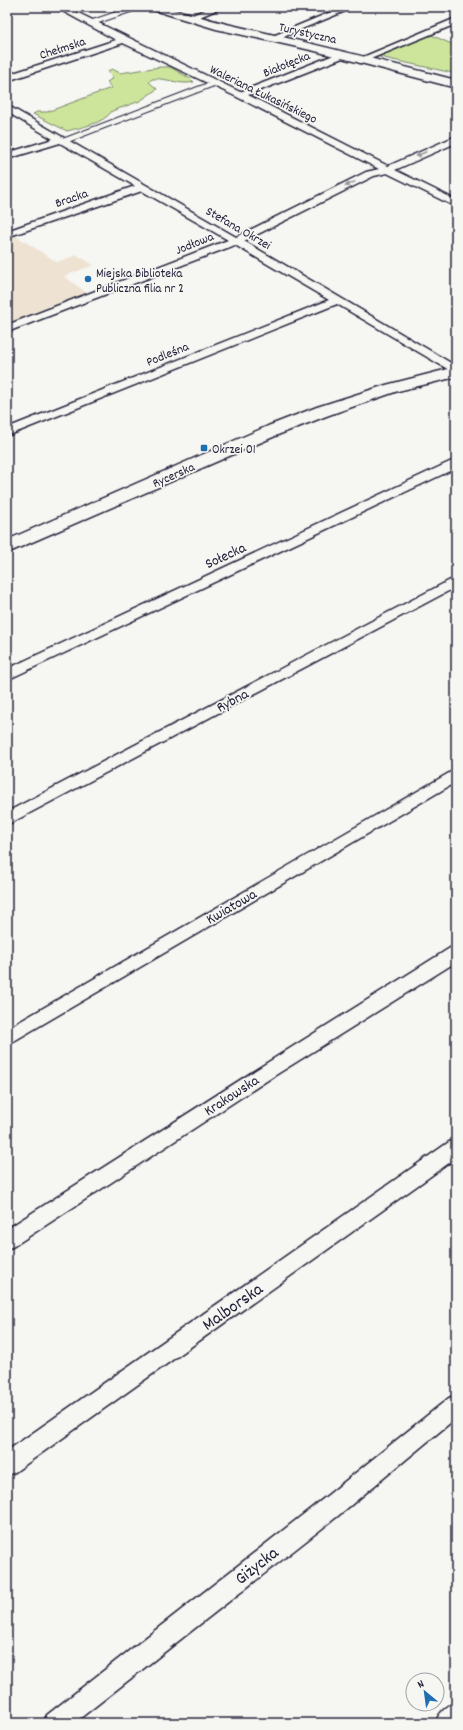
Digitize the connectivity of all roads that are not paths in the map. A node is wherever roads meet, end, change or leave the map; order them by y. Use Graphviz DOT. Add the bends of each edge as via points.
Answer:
graph roads {
  1 [pos="59,7"];
  2 [pos="138,7"];
  3 [pos="154,7"];
  4 [pos="218,7"];
  5 [pos="351,7"];
  6 [pos="192,17"];
  7 [pos="456,21"];
  8 [pos="91,23"];
  9 [pos="272,38"];
  10 [pos="124,40"];
  11 [pos="342,55"];
  12 [pos="360,60"];
  13 [pos="7,78"];
  14 [pos="216,83"];
  15 [pos="456,84"];
  16 [pos="240,95"];
  17 [pos="9,112"];
  18 [pos="456,138"];
  19 [pos="62,140"];
  20 [pos="7,156"];
  21 [pos="386,170"];
  22 [pos="143,187"];
  23 [pos="456,204"];
  24 [pos="7,234"];
  25 [pos="236,241"];
  26 [pos="338,300"];
  27 [pos="7,329"];
  28 [pos="456,372"];
  29 [pos="7,432"];
  30 [pos="456,463"];
  31 [pos="7,547"];
  32 [pos="456,581"];
  33 [pos="7,675"];
  34 [pos="456,775"];
  35 [pos="7,819"];
  36 [pos="456,953"];
  37 [pos="7,1038"];
  38 [pos="456,1148"];
  39 [pos="7,1240"];
  40 [pos="456,1405"];
  41 [pos="7,1464"];
  42 [pos="456,1714"];
  43 [pos="55,1723"];
  44 [pos="447,1723"];
  1 -- 8 [label="street, Waleriana Łukasińskiego"];
  2 -- 8 [label="lane"];
  3 -- 6 [label="street, Turystyczna"];
  4 -- 6 [label="street"];
  5 -- 9 [label="street"];
  6 -- 9 [label="street, Turystyczna"];
  7 -- 12 [label="street"];
  8 -- 10 [label="street, Waleriana Łukasińskiego"];
  9 -- 11 [label="street, Turystyczna"];
  10 -- 13 [label="street, Chełmska"];
  10 -- 14 [label="street, Waleriana Łukasińskiego"];
  11 -- 12 [label="street, Turystyczna"];
  11 -- 16 [label="street, Białołęcka"];
  12 -- 15 [label="street, Turystyczna"];
  14 -- 16 [label="street, Waleriana Łukasińskiego"];
  14 -- 19 [label="lane"];
  16 -- 21 [label="street, Waleriana Łukasińskiego"];
  17 -- 19 [label="street, Stefana Okrzei"];
  18 -- 21 [label="street, Jodłowa, one-way"];
  19 -- 20 [label="street"];
  19 -- 22 [label="street, Stefana Okrzei"];
  21 -- 23 [label="street, Waleriana Łukasińskiego"];
  21 -- 25 [label="street, Jodłowa, one-way" via="370,174"];
  22 -- 24 [label="street, Bracka"];
  22 -- 25 [label="street, Stefana Okrzei"];
  25 -- 26 [label="street, Stefana Okrzei"];
  25 -- 27 [label="street, Jodłowa"];
  26 -- 28 [label="street, Stefana Okrzei"];
  26 -- 29 [label="street, Podleśna"];
  28 -- 31 [label="street, Rycerska" via="392,388 274,430"];
  30 -- 33 [label="street, Sołecka"];
  32 -- 35 [label="street, Rybna"];
  34 -- 37 [label="street, Kwiatowa"];
  36 -- 39 [label="street, Krakowska"];
  38 -- 41 [label="street, Malborska"];
  40 -- 43 [label="street, Giżycka" via="331,1507"];
  42 -- 44 [label="street"];
}
